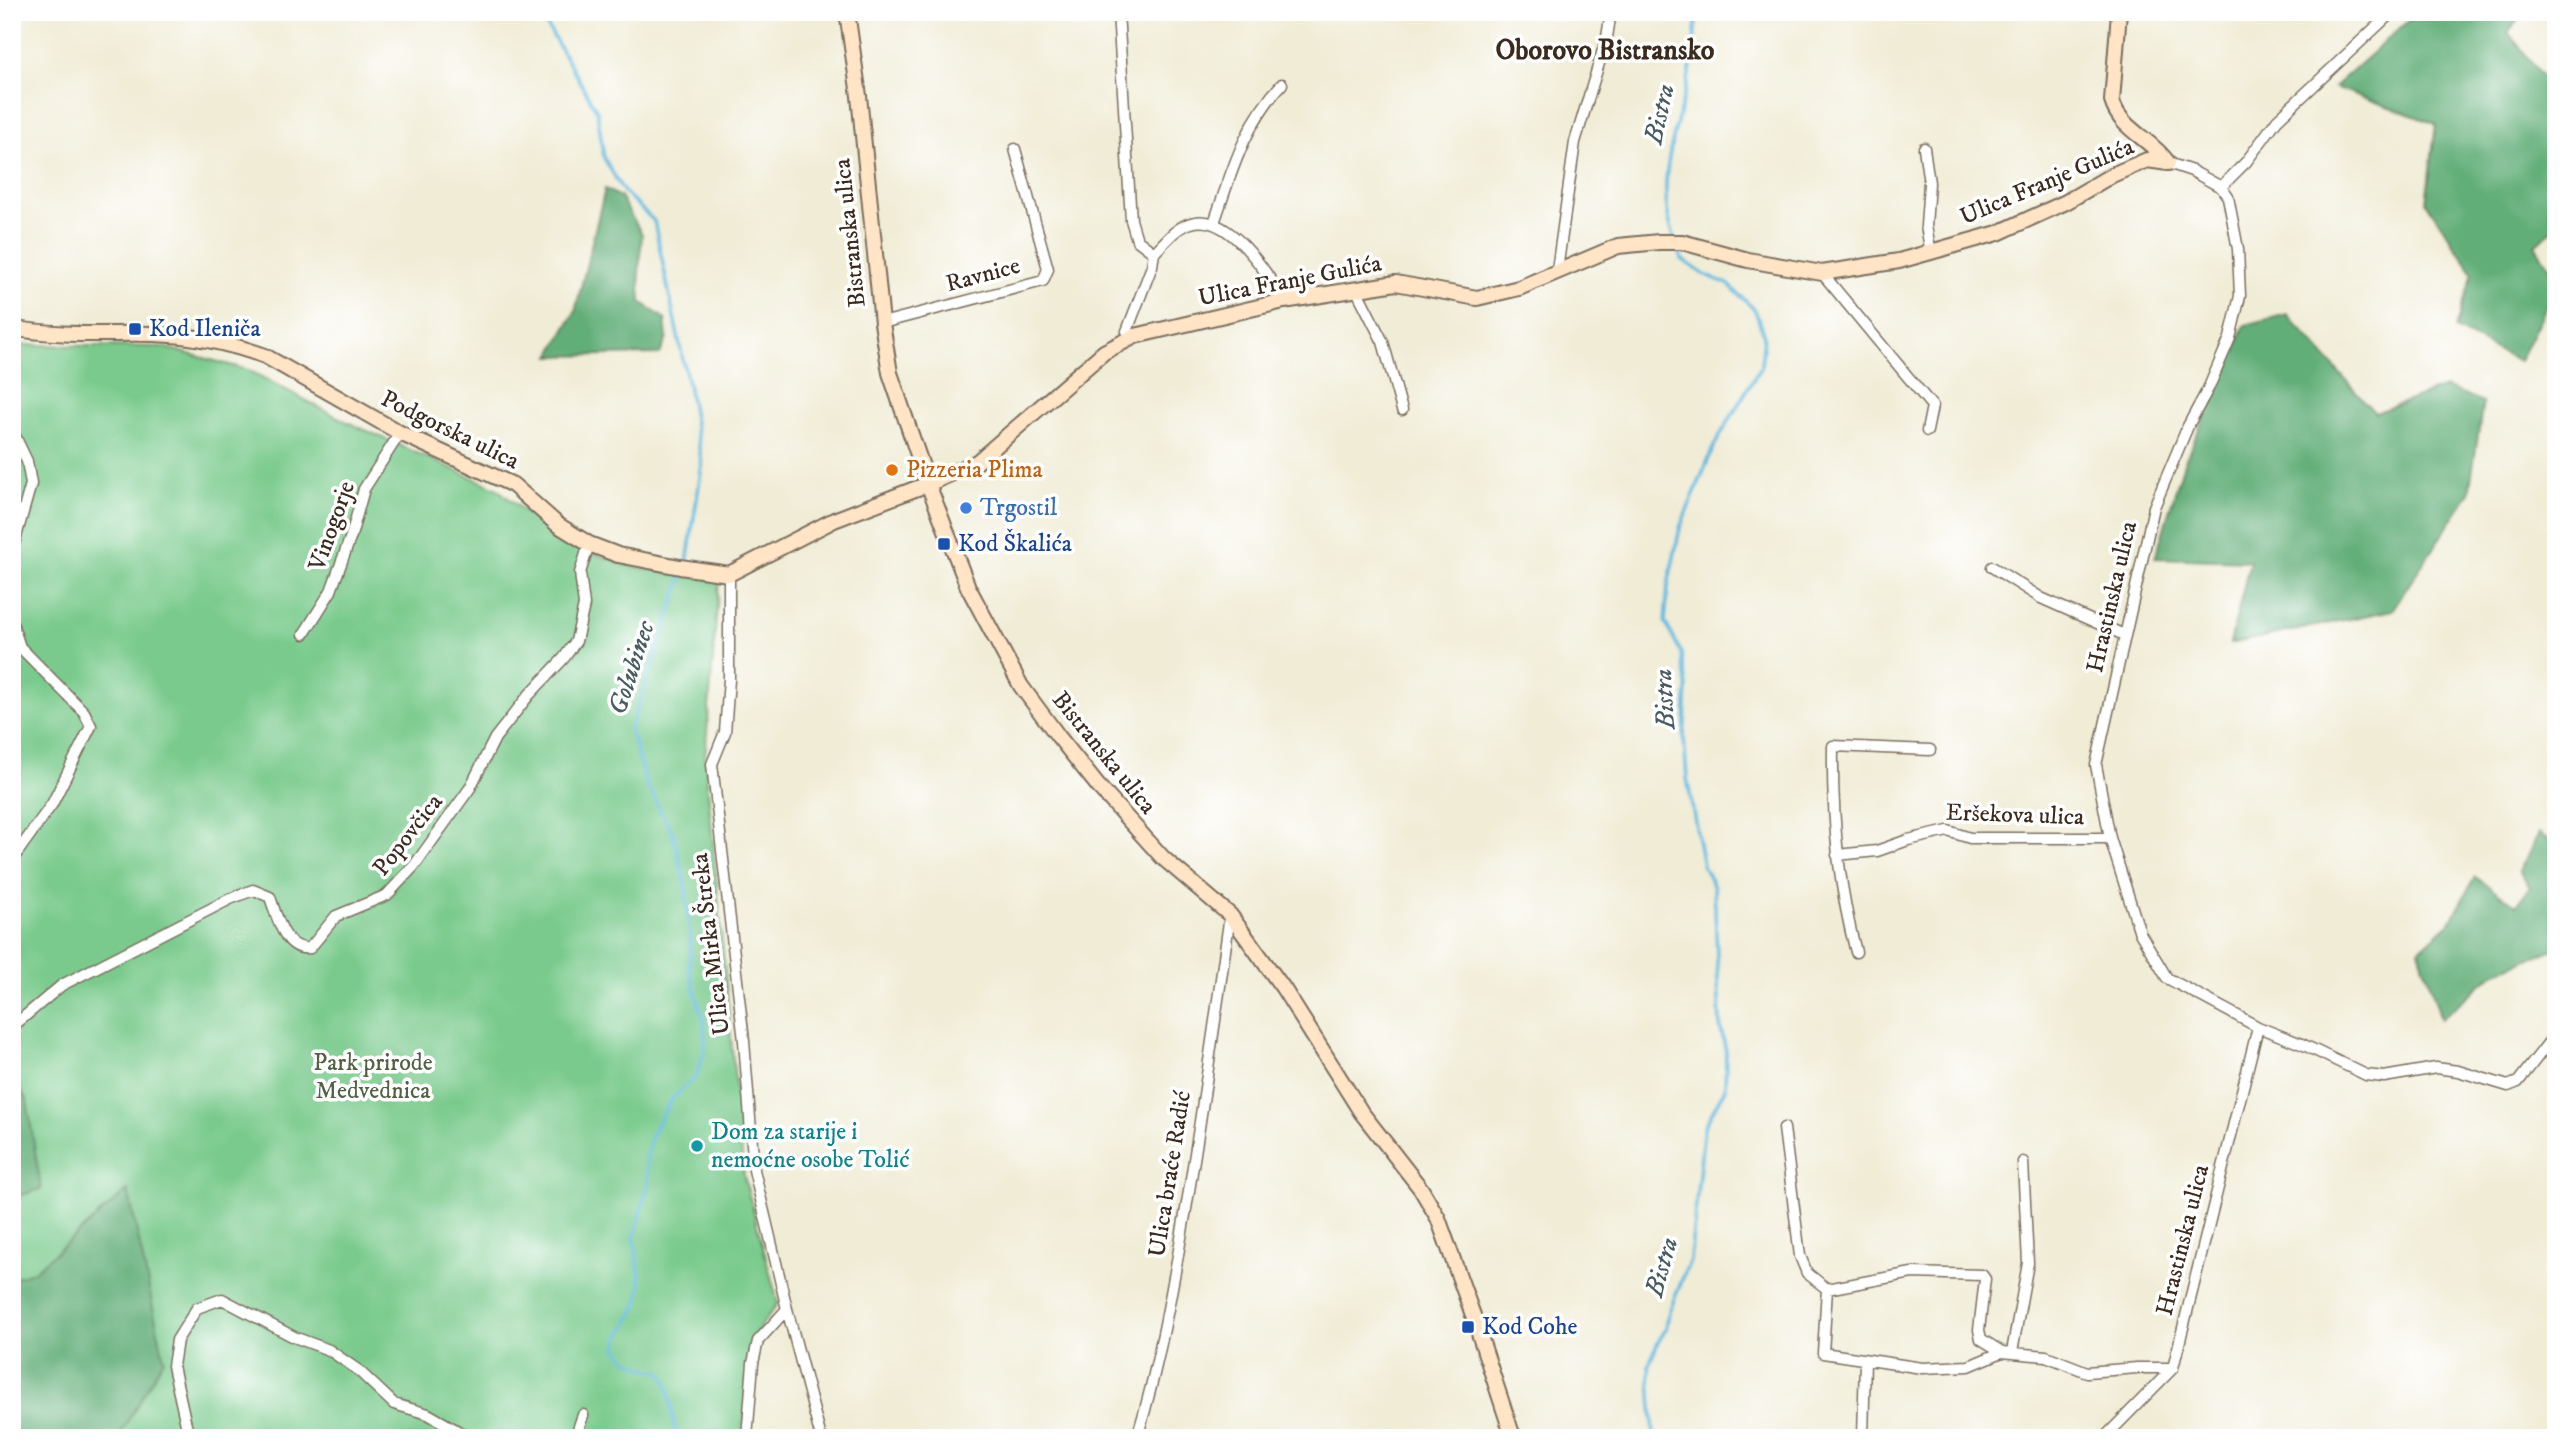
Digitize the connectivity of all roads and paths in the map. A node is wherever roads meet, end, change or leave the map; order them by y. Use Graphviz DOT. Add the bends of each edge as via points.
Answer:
graph roads {
  1 [pos="847,12"];
  2 [pos="1118,12"];
  3 [pos="1611,12"];
  4 [pos="2119,12"];
  5 [pos="2392,12"];
  6 [pos="1282,84"];
  7 [pos="1924,148"];
  8 [pos="1015,149"];
  9 [pos="2168,163"];
  10 [pos="2221,187"];
  11 [pos="1214,223"];
  12 [pos="1154,253"];
  13 [pos="1931,253"];
  14 [pos="1557,270"];
  15 [pos="1822,273"];
  16 [pos="1356,289"];
  17 [pos="1284,301"];
  18 [pos="881,323"];
  19 [pos="12,328"];
  20 [pos="1135,336"];
  21 [pos="1402,410"];
  22 [pos="12,430"];
  23 [pos="1927,432"];
  24 [pos="400,433"];
  25 [pos="928,484"];
  26 [pos="589,544"];
  27 [pos="12,551"];
  28 [pos="1992,567"];
  29 [pos="729,574"];
  30 [pos="12,623"];
  31 [pos="304,634"];
  32 [pos="2124,635"];
  33 [pos="1930,750"];
  34 [pos="2110,838"];
  35 [pos="1837,855"];
  36 [pos="12,860"];
  37 [pos="1230,915"];
  38 [pos="1856,952"];
  39 [pos="12,1027"];
  40 [pos="2258,1027"];
  41 [pos="2556,1032"];
  42 [pos="1784,1128"];
  43 [pos="2023,1162"];
  44 [pos="1827,1289"];
  45 [pos="787,1309"];
  46 [pos="2007,1352"];
  47 [pos="1865,1360"];
  48 [pos="2173,1368"];
  49 [pos="583,1415"];
  50 [pos="189,1438"];
  51 [pos="470,1438"];
  52 [pos="575,1438"];
  53 [pos="747,1438"];
  54 [pos="821,1438"];
  55 [pos="1137,1438"];
  56 [pos="1515,1438"];
  57 [pos="1863,1438"];
  58 [pos="2104,1438"];
  1 -- 18 [label="main road, Bistranska ulica"];
  2 -- 12 [label="street" via="1131,220 1137,240"];
  3 -- 14 [label="street" via="1576,142"];
  4 -- 9 [label="main road" via="2112,101 2116,114"];
  5 -- 10 [label="street" via="2277,120"];
  6 -- 11 [label="street" via="1253,120"];
  7 -- 13 [label="street"];
  8 -- 18 [label="street, Ravnice" via="1048,269 1044,281"];
  9 -- 10 [label="street"];
  9 -- 13 [label="main road, Ulica Franje Gulića" via="2147,160 1998,233"];
  10 -- 32 [label="street, Hrastinska ulica" via="2228,197 2238,249 2240,296 2230,338 2154,507"];
  11 -- 12 [label="street" via="1205,220 1179,228"];
  11 -- 17 [label="street" via="1252,253"];
  12 -- 20 [label="street" via="1127,331"];
  13 -- 15 [label="main road, Ulica Franje Gulića"];
  14 -- 15 [label="main road, Ulica Franje Gulića" via="1619,246 1682,242"];
  14 -- 16 [label="main road, Ulica Franje Gulića" via="1518,288 1477,298 1396,283"];
  15 -- 23 [label="street" via="1932,406"];
  16 -- 17 [label="main road, Ulica Franje Gulića"];
  16 -- 21 [label="street" via="1382,342"];
  17 -- 20 [label="main road, Ulica Franje Gulića"];
  18 -- 25 [label="main road, Bistranska ulica" via="890,373"];
  19 -- 24 [label="main road, Podgorska ulica" via="53,334 157,334 246,349"];
  20 -- 25 [label="main road, Ulica Franje Gulića" via="1104,352 976,462"];
  22 -- 27 [label="street" via="27,461 31,484"];
  24 -- 26 [label="main road, Podgorska ulica" via="513,485 558,525"];
  24 -- 31 [label="street, Vinogorje" via="364,489 331,591"];
  25 -- 29 [label="main road" via="834,520"];
  25 -- 37 [label="main road, Bistranska ulica" via="968,587 1021,686 1107,796 1163,858"];
  26 -- 29 [label="main road, Podgorska ulica" via="618,555"];
  26 -- 39 [label="street, Popovčica" via="580,573 584,605 576,641 495,737 470,788 414,866 387,895 336,916 310,948 301,949 290,943 271,897 253,890 62,985"];
  28 -- 32 [label="street" via="2041,598"];
  29 -- 45 [label="street, Ulica Mirka Štreka" via="729,680 724,732 712,764 754,1170"];
  30 -- 36 [label="street" via="20,647 91,726 52,804"];
  32 -- 34 [label="street, Hrastinska ulica" via="2096,765"];
  33 -- 35 [label="street" via="1833,747"];
  34 -- 35 [label="street, Eršekova ulica" via="1970,838 1948,831 1877,851"];
  34 -- 40 [label="street, Hrastinska ulica" via="2140,933 2167,978"];
  35 -- 38 [label="street"];
  37 -- 55 [label="street, Ulica braće Radić" via="1171,1294"];
  37 -- 56 [label="main road, Bistranska ulica" via="1438,1218"];
  40 -- 41 [label="street, Hrastinska ulica" via="2366,1075 2384,1077 2436,1068 2508,1086 2518,1082"];
  40 -- 48 [label="street, Hrastinska ulica"];
  42 -- 44 [label="street" via="1800,1256 1807,1273"];
  43 -- 46 [label="street" via="2028,1263"];
  44 -- 46 [label="street" via="1912,1273 1982,1275 1981,1339"];
  44 -- 47 [label="street" via="1823,1353"];
  45 -- 53 [label="street" via="758,1341"];
  45 -- 54 [label="street, Ulica Mirka Štreka"];
  46 -- 47 [label="street" via="1969,1366 1922,1368"];
  46 -- 48 [label="street" via="2046,1356 2087,1373"];
  47 -- 57 [label="street"];
  48 -- 58 [label="street"];
  49 -- 52 [label="street"];
  50 -- 51 [label="street" via="173,1366 177,1340 197,1308 222,1299 329,1350 394,1404 428,1414"];
}
